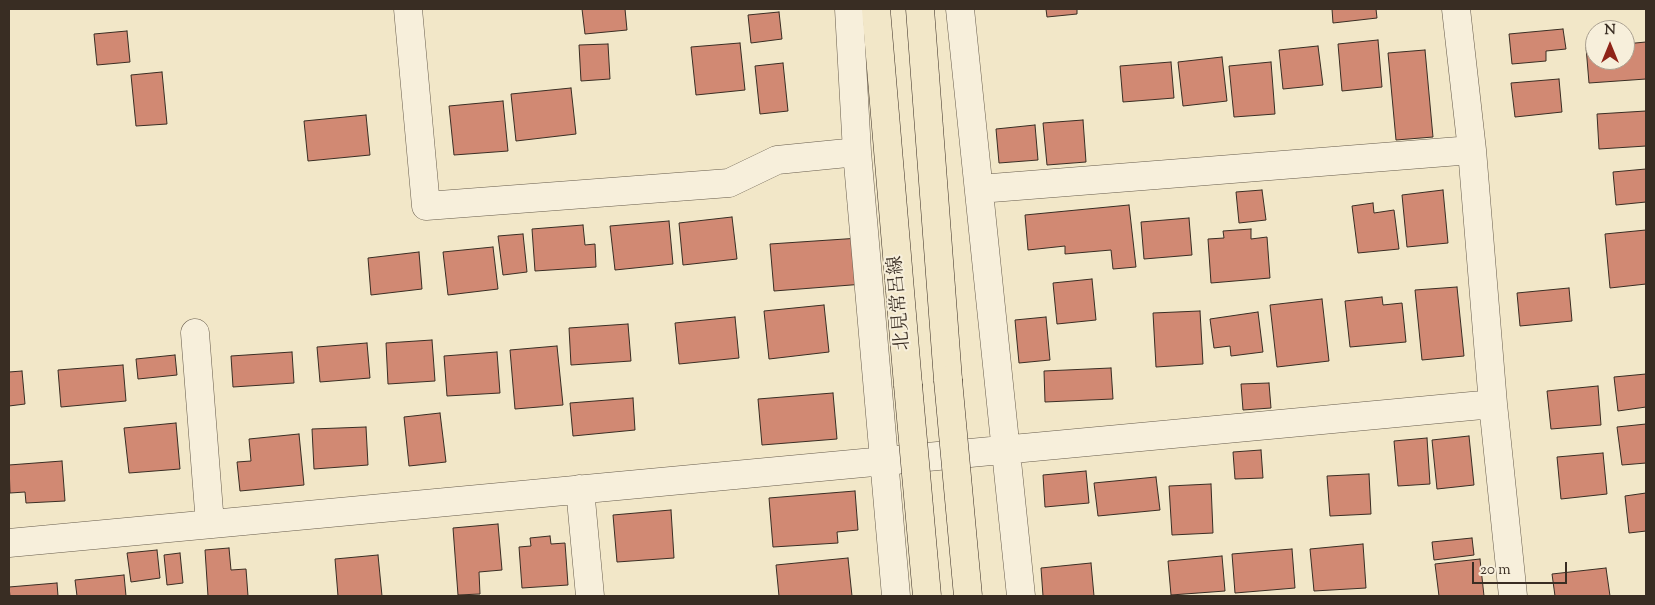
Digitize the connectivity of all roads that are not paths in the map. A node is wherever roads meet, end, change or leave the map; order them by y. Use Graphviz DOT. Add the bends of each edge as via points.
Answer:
graph roads {
  1 [pos="408,9"];
  2 [pos="849,9"];
  3 [pos="876,9"];
  4 [pos="920,9"];
  5 [pos="960,9"];
  6 [pos="1456,9"];
  7 [pos="1472,150"];
  8 [pos="857,152"];
  9 [pos="979,189"];
  10 [pos="195,333"];
  11 [pos="1493,404"];
  12 [pos="1007,449"];
  13 [pos="883,462"];
  14 [pos="580,489"];
  15 [pos="210,524"];
  16 [pos="9,543"];
  17 [pos="590,596"];
  18 [pos="896,596"];
  19 [pos="928,596"];
  20 [pos="968,596"];
  21 [pos="1021,596"];
  22 [pos="1513,596"];
  1 -- 8 [label="street" via="426,206 728,183 777,160"];
  2 -- 8 [label="street"];
  3 -- 19 [label="main road, 北見常呂線, bridge"];
  4 -- 20 [label="main road, bridge"];
  5 -- 9 [label="street"];
  6 -- 7 [label="street"];
  7 -- 9 [label="street"];
  7 -- 11 [label="street"];
  8 -- 13 [label="street"];
  9 -- 12 [label="street"];
  10 -- 15 [label="street"];
  11 -- 12 [label="street"];
  11 -- 22 [label="street"];
  12 -- 13 [label="street"];
  12 -- 21 [label="street"];
  13 -- 14 [label="street"];
  13 -- 18 [label="street"];
  14 -- 15 [label="street"];
  14 -- 17 [label="street"];
  15 -- 16 [label="street"];
}
